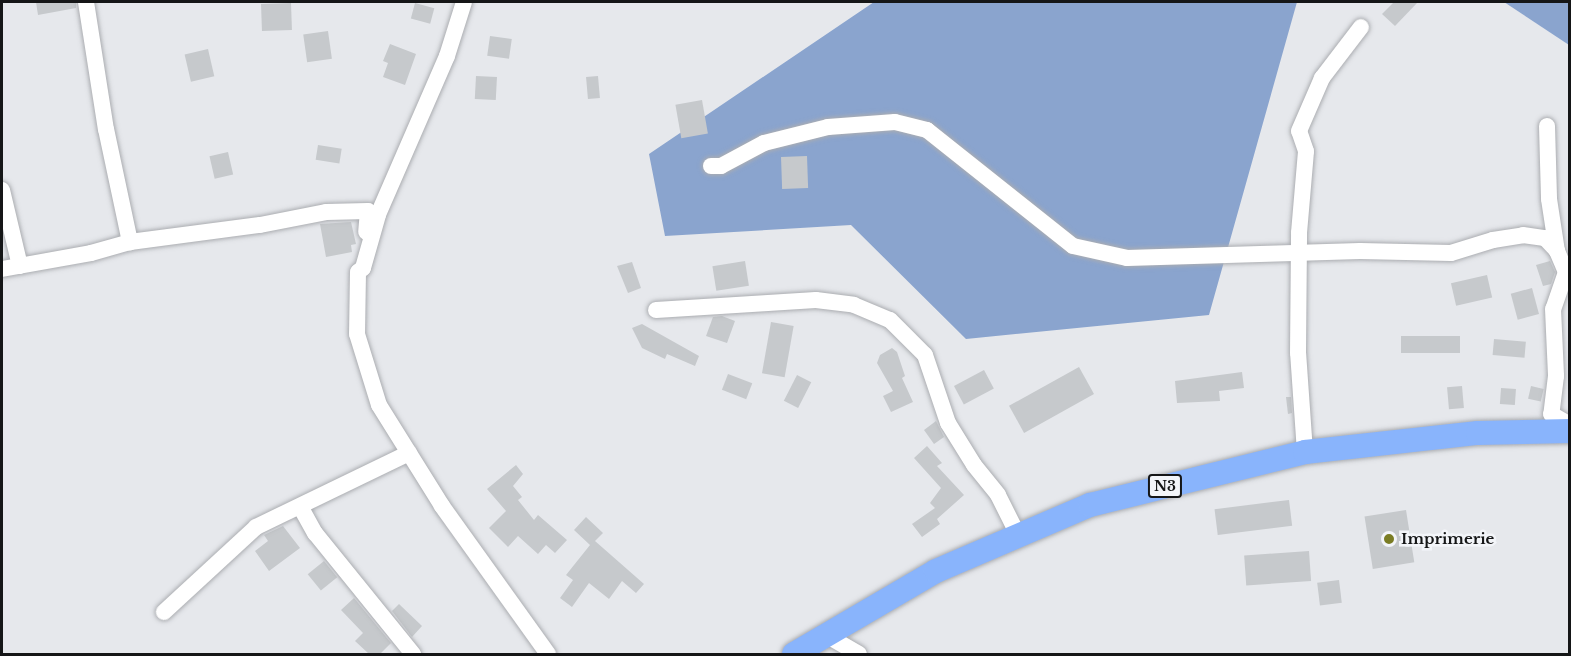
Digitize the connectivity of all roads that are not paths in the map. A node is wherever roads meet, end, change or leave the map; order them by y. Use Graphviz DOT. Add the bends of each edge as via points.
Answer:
graph roads {
  1 [pos="86,2"];
  2 [pos="464,2"];
  3 [pos="1361,27"];
  4 [pos="1547,126"];
  5 [pos="711,165"];
  6 [pos="2,190"];
  7 [pos="130,242"];
  8 [pos="1557,251"];
  9 [pos="1300,252"];
  10 [pos="20,266"];
  11 [pos="363,268"];
  12 [pos="2,269"];
  13 [pos="656,310"];
  14 [pos="1569,425"];
  15 [pos="1569,431"];
  16 [pos="1305,452"];
  17 [pos="409,453"];
  18 [pos="301,508"];
  19 [pos="1018,535"];
  20 [pos="164,612"];
  21 [pos="826,635"];
  22 [pos="413,654"];
  23 [pos="548,654"];
  24 [pos="794,654"];
  25 [pos="858,654"];
  1 -- 7 [label="street" via="106,129"];
  2 -- 11 [label="street" via="447,56 378,215"];
  3 -- 9 [label="street" via="1322,78 1299,131 1306,151"];
  4 -- 8 [label="street" via="1549,199"];
  5 -- 9 [label="street" via="721,166 764,143 828,127 895,122 927,130 1073,246 1127,258"];
  6 -- 10 [label="street"];
  7 -- 10 [label="street"];
  7 -- 11 [label="street" via="326,212 368,211"];
  8 -- 9 [label="street" via="1545,238 1523,235 1451,253"];
  8 -- 14 [label="street" via="1566,272 1553,309 1556,376 1551,414"];
  9 -- 16 [label="street" via="1298,353"];
  10 -- 12 [label="street"];
  11 -- 17 [label="street" via="358,272 355,302 362,357 379,405"];
  13 -- 19 [label="street" via="816,300 854,305 890,320 925,355 948,423 998,495"];
  15 -- 16 [label="highway, N3" via="1478,433"];
  16 -- 19 [label="highway, N3" via="1090,505"];
  17 -- 18 [label="street"];
  17 -- 23 [label="street" via="442,506"];
  18 -- 20 [label="street" via="256,527"];
  18 -- 22 [label="street" via="315,533"];
  19 -- 21 [label="highway, N3" via="928,575"];
  21 -- 24 [label="highway, N3"];
  21 -- 25 [label="street"];
}
